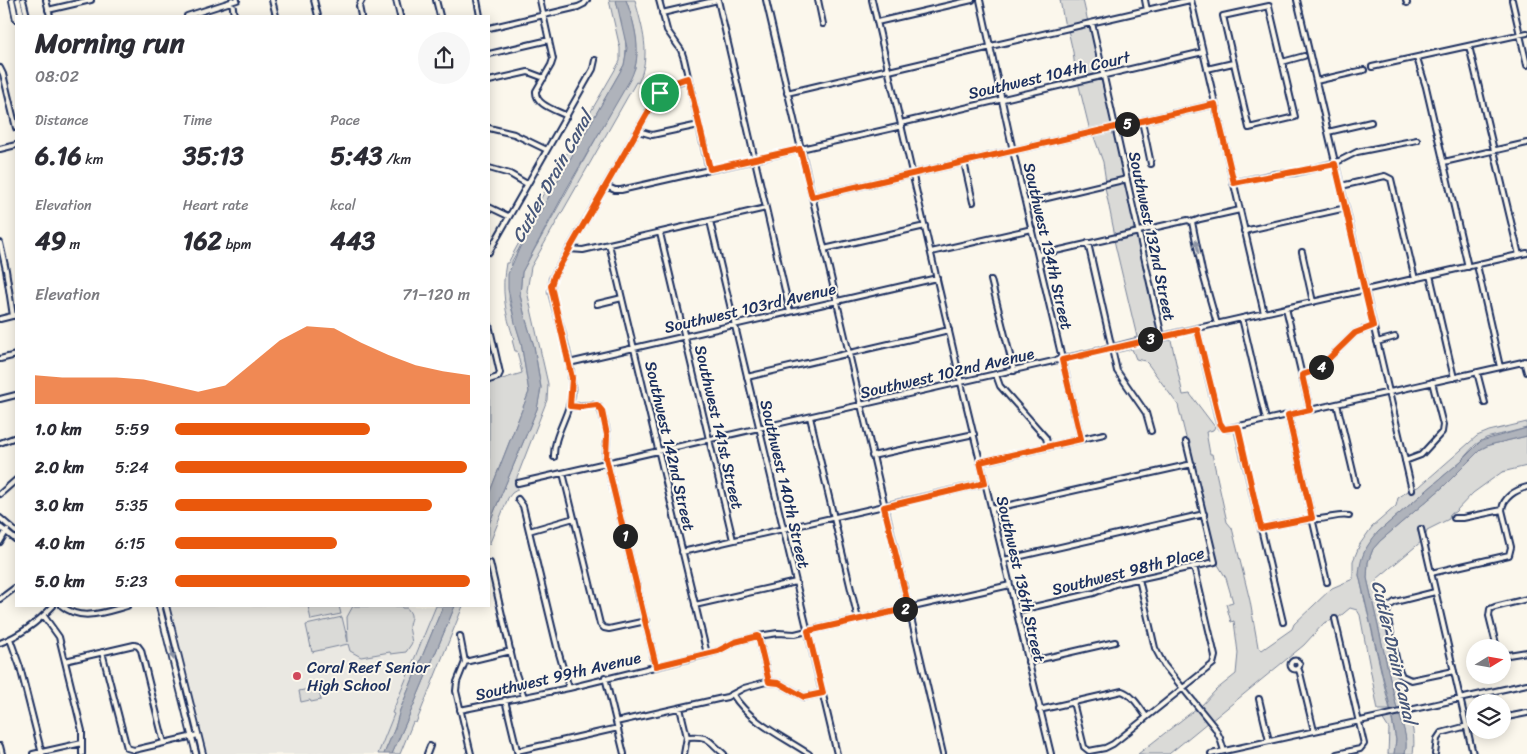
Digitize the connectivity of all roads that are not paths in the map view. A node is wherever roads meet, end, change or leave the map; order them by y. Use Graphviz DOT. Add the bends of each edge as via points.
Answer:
graph roads {
  1 [pos="12,0"];
  2 [pos="18,0"];
  3 [pos="23,0"];
  4 [pos="46,0"];
  5 [pos="91,0"];
  6 [pos="237,0"];
  7 [pos="272,0"];
  8 [pos="314,0"];
  9 [pos="362,0"];
  10 [pos="396,0"];
  11 [pos="436,0"];
  12 [pos="476,0"];
  13 [pos="540,0"];
  14 [pos="587,0"];
  15 [pos="659,0"];
  16 [pos="718,0"];
  17 [pos="766,0"];
  18 [pos="818,0"];
  19 [pos="872,0"];
  20 [pos="972,0"];
  21 [pos="980,0"];
  22 [pos="1145,0"];
  23 [pos="1190,0"];
  24 [pos="1297,0"];
  25 [pos="1512,0"];
  26 [pos="232,1"];
  27 [pos="48,10"];
  28 [pos="1147,10"];
  29 [pos="662,13"];
  30 [pos="15,15"];
  31 [pos="22,15"];
  32 [pos="27,15"];
  33 [pos="50,15"];
  34 [pos="194,15"];
  35 [pos="234,15"];
  36 [pos="276,15"];
  37 [pos="318,15"];
  38 [pos="360,15"];
  39 [pos="400,15"];
  40 [pos="440,15"];
  41 [pos="480,15"];
  42 [pos="544,15"];
  43 [pos="877,22"];
  44 [pos="1092,23"];
  45 [pos="824,24"];
  46 [pos="490,28"];
  47 [pos="1527,33"];
  48 [pos="1520,36"];
  49 [pos="549,40"];
  50 [pos="1469,46"];
  51 [pos="991,47"];
  52 [pos="1203,52"];
  53 [pos="490,54"];
  54 [pos="1304,56"];
  55 [pos="1417,58"];
  56 [pos="595,60"];
  57 [pos="1282,62"];
  58 [pos="1233,63"];
  59 [pos="1527,65"];
  60 [pos="1372,67"];
  61 [pos="1,69"];
  62 [pos="1207,69"];
  63 [pos="889,70"];
  64 [pos="1364,70"];
  65 [pos="1104,75"];
  66 [pos="544,78"];
  67 [pos="688,78"];
  68 [pos="490,81"];
  69 [pos="1316,81"];
  70 [pos="787,93"];
  71 [pos="1002,98"];
  72 [pos="1215,104"];
  73 [pos="567,116"];
  74 [pos="1142,121"];
  75 [pos="1372,122"];
  76 [pos="15,124"];
  77 [pos="902,124"];
  78 [pos="699,125"];
  79 [pos="1116,127"];
  80 [pos="490,128"];
  81 [pos="638,131"];
  82 [pos="1328,132"];
  83 [pos="1417,140"];
  84 [pos="1527,143"];
  85 [pos="15,144"];
  86 [pos="0,148"];
  87 [pos="800,149"];
  88 [pos="547,150"];
  89 [pos="1013,151"];
  90 [pos="1494,151"];
  91 [pos="755,159"];
  92 [pos="964,162"];
  93 [pos="1444,162"];
  94 [pos="1152,164"];
  95 [pos="1335,164"];
  96 [pos="490,168"];
  97 [pos="710,169"];
  98 [pos="913,174"];
  99 [pos="1127,179"];
  100 [pos="1234,183"];
  101 [pos="527,184"];
  102 [pos="606,186"];
  103 [pos="1341,186"];
  104 [pos="812,197"];
  105 [pos="973,202"];
  106 [pos="1026,203"];
  107 [pos="490,207"];
  108 [pos="766,208"];
  109 [pos="1346,208"];
  110 [pos="1240,210"];
  111 [pos="508,216"];
  112 [pos="710,221"];
  113 [pos="1192,222"];
  114 [pos="925,226"];
  115 [pos="1032,229"];
  116 [pos="1244,231"];
  117 [pos="1139,232"];
  118 [pos="660,233"];
  119 [pos="0,243"];
  120 [pos="1088,243"];
  121 [pos="609,244"];
  122 [pos="490,248"];
  123 [pos="569,249"];
  124 [pos="824,249"];
  125 [pos="931,252"];
  126 [pos="1302,252"];
  127 [pos="1527,253"];
  128 [pos="1038,255"];
  129 [pos="1519,255"];
  130 [pos="1476,265"];
  131 [pos="1468,267"];
  132 [pos="1430,275"];
  133 [pos="7,278"];
  134 [pos="937,278"];
  135 [pos="1415,278"];
  136 [pos="2,280"];
  137 [pos="991,280"];
  138 [pos="1364,290"];
  139 [pos="622,298"];
  140 [pos="836,301"];
  141 [pos="1314,302"];
  142 [pos="597,304"];
  143 [pos="1286,308"];
  144 [pos="790,312"];
  145 [pos="1264,313"];
  146 [pos="15,316"];
  147 [pos="1242,318"];
  148 [pos="0,319"];
  149 [pos="1216,324"];
  150 [pos="734,325"];
  151 [pos="1373,326"];
  152 [pos="490,329"];
  153 [pos="1197,329"];
  154 [pos="949,330"];
  155 [pos="685,336"];
  156 [pos="1162,337"];
  157 [pos="1395,337"];
  158 [pos="1377,342"];
  159 [pos="634,348"];
  160 [pos="1113,348"];
  161 [pos="848,354"];
  162 [pos="15,355"];
  163 [pos="0,359"];
  164 [pos="1062,360"];
  165 [pos="1526,361"];
  166 [pos="569,363"];
  167 [pos="1500,367"];
  168 [pos="1014,371"];
  169 [pos="1477,372"];
  170 [pos="1527,372"];
  171 [pos="996,375"];
  172 [pos="1302,375"];
  173 [pos="747,377"];
  174 [pos="1454,378"];
  175 [pos="490,380"];
  176 [pos="1432,382"];
  177 [pos="961,383"];
  178 [pos="1388,392"];
  179 [pos="15,395"];
  180 [pos="0,399"];
  181 [pos="1485,403"];
  182 [pos="1337,404"];
  183 [pos="570,406"];
  184 [pos="860,406"];
  185 [pos="1310,410"];
  186 [pos="1288,415"];
  187 [pos="810,417"];
  188 [pos="1266,420"];
  189 [pos="1238,427"];
  190 [pos="759,429"];
  191 [pos="1151,431"];
  192 [pos="974,434"];
  193 [pos="1104,434"];
  194 [pos="15,437"];
  195 [pos="1081,439"];
  196 [pos="709,440"];
  197 [pos="1186,442"];
  198 [pos="0,443"];
  199 [pos="1048,447"];
  200 [pos="658,451"];
  201 [pos="872,456"];
  202 [pos="554,457"];
  203 [pos="1405,461"];
  204 [pos="980,462"];
  205 [pos="608,463"];
  206 [pos="1192,464"];
  207 [pos="563,473"];
  208 [pos="15,481"];
  209 [pos="518,483"];
  210 [pos="985,483"];
  211 [pos="1356,484"];
  212 [pos="1527,487"];
  213 [pos="1412,490"];
  214 [pos="0,494"];
  215 [pos="518,499"];
  216 [pos="884,507"];
  217 [pos="992,510"];
  218 [pos="1502,510"];
  219 [pos="1204,514"];
  220 [pos="1350,516"];
  221 [pos="0,518"];
  222 [pos="574,518"];
  223 [pos="834,518"];
  224 [pos="1312,518"];
  225 [pos="1454,518"];
  226 [pos="9,526"];
  227 [pos="0,527"];
  228 [pos="1261,528"];
  229 [pos="1421,529"];
  230 [pos="783,530"];
  231 [pos="15,531"];
  232 [pos="530,531"];
  233 [pos="6,532"];
  234 [pos="15,539"];
  235 [pos="733,540"];
  236 [pos="0,542"];
  237 [pos="682,552"];
  238 [pos="1004,560"];
  239 [pos="490,563"];
  240 [pos="1194,566"];
  241 [pos="1431,573"];
  242 [pos="1139,579"];
  243 [pos="796,582"];
  244 [pos="1327,582"];
  245 [pos="1010,585"];
  246 [pos="15,588"];
  247 [pos="1435,592"];
  248 [pos="0,599"];
  249 [pos="1527,599"];
  250 [pos="695,605"];
  251 [pos="52,607"];
  252 [pos="64,607"];
  253 [pos="123,607"];
  254 [pos="159,607"];
  255 [pos="166,607"];
  256 [pos="909,608"];
  257 [pos="1016,612"];
  258 [pos="44,616"];
  259 [pos="1335,619"];
  260 [pos="858,620"];
  261 [pos="646,621"];
  262 [pos="1283,622"];
  263 [pos="808,631"];
  264 [pos="460,636"];
  265 [pos="758,636"];
  266 [pos="10,639"];
  267 [pos="1495,639"];
  268 [pos="1115,642"];
  269 [pos="0,643"];
  270 [pos="511,651"];
  271 [pos="102,652"];
  272 [pos="1527,652"];
  273 [pos="707,654"];
  274 [pos="1511,655"];
  275 [pos="65,662"];
  276 [pos="465,662"];
  277 [pos="1028,662"];
  278 [pos="656,666"];
  279 [pos="1298,668"];
  280 [pos="1454,671"];
  281 [pos="606,678"];
  282 [pos="769,682"];
  283 [pos="1527,684"];
  284 [pos="569,688"];
  285 [pos="1182,688"];
  286 [pos="823,693"];
  287 [pos="732,695"];
  288 [pos="524,697"];
  289 [pos="1460,698"];
  290 [pos="505,700"];
  291 [pos="1259,700"];
  292 [pos="1073,702"];
  293 [pos="680,708"];
  294 [pos="460,710"];
  295 [pos="1039,710"];
  296 [pos="1527,713"];
  297 [pos="1146,716"];
  298 [pos="1511,716"];
  299 [pos="1359,720"];
  300 [pos="616,722"];
  301 [pos="1466,722"];
  302 [pos="1466,726"];
  303 [pos="618,728"];
  304 [pos="1314,731"];
  305 [pos="198,735"];
  306 [pos="192,736"];
  307 [pos="687,737"];
  308 [pos="1470,739"];
  309 [pos="1269,741"];
  310 [pos="82,743"];
  311 [pos="164,743"];
  312 [pos="0,746"];
  313 [pos="430,746"];
  314 [pos="1224,751"];
  315 [pos="517,752"];
  316 [pos="41,753"];
  317 [pos="2,754"];
  318 [pos="33,754"];
  319 [pos="82,754"];
  320 [pos="196,754"];
  321 [pos="203,754"];
  322 [pos="427,754"];
  323 [pos="471,754"];
  324 [pos="624,754"];
  325 [pos="684,754"];
  326 [pos="724,754"];
  327 [pos="809,754"];
  328 [pos="837,754"];
  329 [pos="943,754"];
  330 [pos="1051,754"];
  331 [pos="1211,754"];
  332 [pos="1337,754"];
  333 [pos="1435,754"];
  334 [pos="1473,754"];
  1 -- 30 [label="main road"];
  2 -- 31 [label="main road"];
  3 -- 32 [label="street"];
  4 -- 27 [label="street"];
  5 -- 27 [label="street"];
  6 -- 26 [label="street"];
  7 -- 36 [label="street"];
  8 -- 37 [label="street"];
  9 -- 38 [label="street"];
  10 -- 39 [label="street"];
  11 -- 40 [label="street"];
  12 -- 41 [label="street"];
  13 -- 42 [label="street"];
  14 -- 42 [label="street" via="578,7"];
  15 -- 29 [label="street"];
  16 -- 29 [label="street"];
  16 -- 91 [label="street"];
  17 -- 70 [label="street"];
  18 -- 45 [label="street"];
  19 -- 43 [label="street, Southwest 136th Street"];
  20 -- 43 [label="street"];
  21 -- 51 [label="street, Southwest 134th Street"];
  22 -- 28 [label="street"];
  23 -- 28 [label="street"];
  23 -- 52 [label="street"];
  24 -- 69 [label="street"];
  25 -- 48 [label="street"];
  26 -- 34 [label="street"];
  26 -- 35 [label="street"];
  27 -- 33 [label="street"];
  28 -- 44 [label="street"];
  29 -- 67 [label="street" via="669,33 683,55"];
  42 -- 46 [label="street"];
  42 -- 49 [label="street"];
  43 -- 63 [label="street, Southwest 136th Street"];
  44 -- 51 [label="street"];
  44 -- 65 [label="street, Southwest 132nd Street"];
  47 -- 48 [label="street"];
  48 -- 50 [label="street"];
  48 -- 59 [label="street"];
  49 -- 53 [label="street"];
  49 -- 66 [label="street" via="552,61"];
  50 -- 55 [label="street"];
  50 -- 90 [label="street"];
  51 -- 63 [label="street"];
  51 -- 71 [label="street, Southwest 134th Street"];
  52 -- 62 [label="street"];
  52 -- 65 [label="street, Southwest 104th Court"];
  54 -- 57 [label="street"];
  55 -- 60 [label="street"];
  55 -- 93 [label="street"];
  56 -- 73 [label="street"];
  57 -- 58 [label="street" via="1269,6 1222,16"];
  57 -- 58 [label="street" via="1295,117 1249,128"];
  58 -- 62 [label="street"];
  61 -- 76 [label="street"];
  62 -- 72 [label="street"];
  63 -- 70 [label="street"];
  63 -- 77 [label="street, Southwest 136th Street"];
  64 -- 69 [label="street"];
  65 -- 71 [label="street, Southwest 104th Court"];
  65 -- 79 [label="street, Southwest 132nd Street"];
  66 -- 68 [label="street" via="528,72"];
  66 -- 73 [label="street" via="536,96 541,103"];
  67 -- 78 [label="street"];
  67 -- 81 [label="street" via="665,87"];
  69 -- 82 [label="street"];
  70 -- 87 [label="street"];
  71 -- 77 [label="street, Southwest 104th Court"];
  71 -- 89 [label="street, Southwest 134th Street"];
  72 -- 74 [label="street"];
  72 -- 100 [label="street"];
  73 -- 88 [label="street"];
  74 -- 79 [label="street"];
  74 -- 94 [label="street"];
  75 -- 82 [label="street"];
  77 -- 87 [label="street, Southwest 104th Court"];
  77 -- 98 [label="street, Southwest 136th Street"];
  78 -- 81 [label="street" via="652,135"];
  78 -- 97 [label="street"];
  79 -- 89 [label="street"];
  79 -- 99 [label="street, Southwest 132nd Street"];
  80 -- 88 [label="street" via="514,134"];
  81 -- 102 [label="street"];
  82 -- 95 [label="street"];
  83 -- 95 [label="street" via="1356,153"];
  84 -- 90 [label="street"];
  85 -- 86 [label="street"];
  87 -- 91 [label="street, Southwest 104th Court"];
  87 -- 104 [label="street"];
  88 -- 101 [label="street"];
  89 -- 92 [label="street"];
  89 -- 106 [label="street, Southwest 134th Street"];
  90 -- 93 [label="street"];
  90 -- 129 [label="street"];
  91 -- 97 [label="street, Southwest 104th Court"];
  91 -- 108 [label="street"];
  92 -- 98 [label="street"];
  92 -- 105 [label="street"];
  93 -- 131 [label="street"];
  95 -- 100 [label="street"];
  95 -- 103 [label="street"];
  96 -- 101 [label="street" via="510,174"];
  97 -- 102 [label="street, Southwest 104th Court" via="619,191"];
  98 -- 104 [label="street"];
  98 -- 114 [label="street, Southwest 136th Street"];
  99 -- 106 [label="street"];
  99 -- 117 [label="street, Southwest 132nd Street"];
  100 -- 110 [label="street"];
  101 -- 111 [label="street"];
  102 -- 123 [label="street"];
  103 -- 109 [label="street"];
  103 -- 135 [label="street" via="1389,176 1394,183"];
  104 -- 124 [label="street"];
  106 -- 115 [label="street, Southwest 134th Street"];
  107 -- 111 [label="street"];
  108 -- 112 [label="street"];
  108 -- 144 [label="street"];
  109 -- 116 [label="street"];
  109 -- 138 [label="street"];
  110 -- 113 [label="street"];
  110 -- 116 [label="street"];
  111 -- 122 [label="street"];
  112 -- 118 [label="street"];
  112 -- 150 [label="street, Southwest 140th Street"];
  113 -- 117 [label="street" via="1188,220"];
  149 -- 113 [label="street, one-way"];
  114 -- 124 [label="street"];
  114 -- 125 [label="street, Southwest 136th Street"];
  115 -- 125 [label="street"];
  115 -- 128 [label="street, Southwest 134th Street"];
  116 -- 145 [label="street"];
  117 -- 120 [label="street"];
  117 -- 156 [label="street, Southwest 132nd Street"];
  118 -- 121 [label="street"];
  118 -- 155 [label="street, Southwest 141st Street"];
  119 -- 133 [label="street"];
  120 -- 128 [label="street"];
  120 -- 160 [label="street"];
  121 -- 123 [label="street" via="583,250"];
  121 -- 139 [label="street, Southwest 142nd Street"];
  123 -- 166 [label="street" via="551,286"];
  124 -- 140 [label="street"];
  125 -- 134 [label="street, Southwest 136th Street"];
  126 -- 141 [label="street"];
  127 -- 129 [label="street, Southwest 102nd Avenue"];
  128 -- 164 [label="street, Southwest 134th Street"];
  129 -- 130 [label="street, Southwest 102nd Avenue"];
  130 -- 131 [label="street, Southwest 102nd Avenue"];
  130 -- 167 [label="street"];
  131 -- 132 [label="street, Southwest 102nd Avenue"];
  132 -- 135 [label="street, Southwest 102nd Avenue"];
  132 -- 174 [label="street"];
  133 -- 136 [label="street"];
  133 -- 146 [label="street"];
  134 -- 140 [label="street, Southwest 103rd Avenue"];
  134 -- 154 [label="street, Southwest 136th Street"];
  135 -- 138 [label="street, Southwest 102nd Avenue"];
  137 -- 168 [label="street"];
  138 -- 141 [label="street, Southwest 102nd Avenue"];
  138 -- 151 [label="street"];
  139 -- 142 [label="street"];
  139 -- 159 [label="street, Southwest 142nd Street"];
  140 -- 144 [label="street, Southwest 103rd Avenue"];
  140 -- 161 [label="street"];
  141 -- 143 [label="street, Southwest 102nd Avenue"];
  143 -- 145 [label="street, Southwest 102nd Avenue"];
  143 -- 172 [label="street"];
  144 -- 150 [label="street, Southwest 103rd Avenue"];
  145 -- 147 [label="street, Southwest 102nd Avenue"];
  146 -- 148 [label="street"];
  147 -- 149 [label="street, Southwest 102nd Avenue"];
  147 -- 188 [label="street"];
  149 -- 153 [label="street, Southwest 102nd Avenue"];
  150 -- 155 [label="street, Southwest 103rd Avenue"];
  150 -- 173 [label="street, Southwest 140th Street"];
  151 -- 158 [label="street"];
  151 -- 172 [label="street" via="1355,333 1317,370"];
  152 -- 175 [label="street" via="500,371 499,376"];
  153 -- 156 [label="street, Southwest 102nd Avenue"];
  153 -- 189 [label="street" via="1220,423 1224,429"];
  154 -- 161 [label="street"];
  154 -- 177 [label="street, Southwest 136th Street"];
  155 -- 159 [label="street, Southwest 103rd Avenue"];
  155 -- 196 [label="street, Southwest 141st Street"];
  156 -- 160 [label="street, Southwest 102nd Avenue"];
  157 -- 158 [label="street"];
  158 -- 178 [label="street"];
  159 -- 166 [label="street, Southwest 103rd Avenue"];
  159 -- 200 [label="street, Southwest 142nd Street"];
  160 -- 164 [label="street, Southwest 102nd Avenue"];
  160 -- 191 [label="street" via="1118,374 1146,413"];
  161 -- 173 [label="street"];
  161 -- 184 [label="street"];
  162 -- 163 [label="street"];
  164 -- 168 [label="street, Southwest 102nd Avenue"];
  164 -- 195 [label="street, Southwest 134th Street"];
  165 -- 167 [label="street"];
  165 -- 170 [label="street"];
  166 -- 183 [label="street" via="572,384"];
  167 -- 169 [label="street"];
  168 -- 171 [label="street, Southwest 102nd Avenue"];
  169 -- 174 [label="street"];
  169 -- 181 [label="street"];
  171 -- 177 [label="street, Southwest 102nd Avenue"];
  171 -- 199 [label="street" via="1000,386 1046,438"];
  172 -- 185 [label="street"];
  173 -- 190 [label="street, Southwest 140th Street"];
  174 -- 176 [label="street"];
  176 -- 178 [label="street"];
  176 -- 203 [label="street" via="1442,432 1421,455"];
  177 -- 184 [label="street, Southwest 102nd Avenue"];
  177 -- 192 [label="street, Southwest 136th Street"];
  178 -- 182 [label="street"];
  178 -- 203 [label="street"];
  179 -- 180 [label="street"];
  182 -- 185 [label="street"];
  182 -- 211 [label="street"];
  183 -- 202 [label="street" via="554,447"];
  183 -- 205 [label="street" via="599,406 607,435 605,452"];
  184 -- 187 [label="street, Southwest 102nd Avenue"];
  184 -- 201 [label="street"];
  185 -- 186 [label="street"];
  186 -- 188 [label="street"];
  186 -- 224 [label="street"];
  187 -- 190 [label="street, Southwest 102nd Avenue"];
  187 -- 223 [label="street"];
  188 -- 189 [label="street"];
  189 -- 228 [label="street"];
  190 -- 196 [label="street, Southwest 102nd Avenue"];
  190 -- 230 [label="street, Southwest 140th Street"];
  192 -- 201 [label="street"];
  192 -- 204 [label="street, Southwest 136th Street"];
  193 -- 195 [label="street"];
  194 -- 198 [label="street"];
  195 -- 199 [label="street"];
  196 -- 200 [label="street, Southwest 102nd Avenue"];
  196 -- 235 [label="street, Southwest 141st Street"];
  197 -- 206 [label="street, Southwest 98th Place"];
  199 -- 204 [label="street"];
  200 -- 205 [label="street, Southwest 102nd Avenue"];
  200 -- 237 [label="street, Southwest 142nd Street"];
  201 -- 216 [label="street"];
  203 -- 213 [label="street"];
  204 -- 210 [label="street, Southwest 136th Street"];
  205 -- 207 [label="street, Southwest 102nd Avenue"];
  205 -- 261 [label="street"];
  206 -- 217 [label="street"];
  206 -- 219 [label="street, Southwest 98th Place"];
  207 -- 209 [label="street, Southwest 102nd Avenue"];
  207 -- 222 [label="street"];
  208 -- 214 [label="street"];
  210 -- 216 [label="street"];
  210 -- 217 [label="street, Southwest 136th Street"];
  212 -- 218 [label="street" via="1509,497"];
  215 -- 232 [label="street"];
  216 -- 223 [label="street"];
  216 -- 256 [label="street"];
  217 -- 238 [label="street, Southwest 136th Street"];
  218 -- 225 [label="street"];
  218 -- 241 [label="street" via="1510,554"];
  219 -- 238 [label="street"];
  219 -- 240 [label="street, Southwest 98th Place" via="1215,562"];
  220 -- 224 [label="street"];
  221 -- 226 [label="street"];
  222 -- 232 [label="street"];
  222 -- 261 [label="street" via="602,627 611,629"];
  223 -- 230 [label="street"];
  223 -- 260 [label="street"];
  224 -- 228 [label="street"];
  224 -- 244 [label="street"];
  226 -- 231 [label="street"];
  226 -- 233 [label="street"];
  227 -- 233 [label="street"];
  228 -- 262 [label="street"];
  229 -- 241 [label="street"];
  230 -- 235 [label="street"];
  230 -- 243 [label="street, Southwest 140th Street"];
  232 -- 284 [label="street"];
  233 -- 234 [label="street"];
  233 -- 236 [label="street"];
  235 -- 237 [label="street"];
  237 -- 250 [label="street, Southwest 142nd Street"];
  238 -- 245 [label="street, Southwest 136th Street"];
  239 -- 270 [label="street"];
  240 -- 242 [label="street, Southwest 98th Place"];
  240 -- 285 [label="street" via="1215,660"];
  241 -- 247 [label="street"];
  242 -- 257 [label="street, Southwest 98th Place"];
  242 -- 285 [label="street" via="1156,651"];
  243 -- 250 [label="street"];
  243 -- 263 [label="street, Southwest 140th Street"];
  245 -- 256 [label="street, Southwest 99th Avenue"];
  245 -- 257 [label="street, Southwest 136th Street"];
  246 -- 248 [label="street"];
  247 -- 280 [label="street"];
  247 -- 280 [label="street" via="1388,606 1398,667 1403,678 1411,680"];
  249 -- 267 [label="street" via="1490,609"];
  250 -- 273 [label="street, Southwest 142nd Street"];
  251 -- 258 [label="street"];
  252 -- 253 [label="street" via="82,615"];
  254 -- 306 [label="main road, one-way"];
  255 -- 305 [label="main road"];
  256 -- 260 [label="street, Southwest 99th Avenue"];
  256 -- 329 [label="street"];
  257 -- 277 [label="street, Southwest 136th Street"];
  258 -- 266 [label="street"];
  258 -- 275 [label="street" via="58,635"];
  259 -- 299 [label="street"];
  260 -- 263 [label="street, Southwest 99th Avenue"];
  261 -- 278 [label="street"];
  263 -- 265 [label="street, Southwest 99th Avenue"];
  263 -- 286 [label="street, Southwest 140th Street"];
  264 -- 276 [label="street"];
  265 -- 273 [label="street, Southwest 99th Avenue"];
  265 -- 282 [label="street"];
  266 -- 269 [label="street"];
  266 -- 316 [label="street"];
  268 -- 277 [label="street"];
  270 -- 276 [label="street"];
  270 -- 288 [label="street"];
  271 -- 275 [label="street"];
  271 -- 311 [label="street" via="129,750"];
  271 -- 311 [label="street" via="134,645 142,650"];
  272 -- 274 [label="street"];
  273 -- 278 [label="street, Southwest 99th Avenue"];
  275 -- 310 [label="street"];
  276 -- 294 [label="street" via="456,687"];
  277 -- 295 [label="street, Southwest 136th Street"];
  278 -- 281 [label="street, Southwest 99th Avenue"];
  279 -- 304 [label="street"];
  280 -- 289 [label="street"];
  281 -- 284 [label="street, Southwest 99th Avenue"];
  281 -- 300 [label="street"];
  282 -- 286 [label="street" via="779,683 804,697"];
  282 -- 287 [label="street" via="746,687"];
  283 -- 289 [label="street"];
  284 -- 288 [label="street, Southwest 99th Avenue"];
  285 -- 297 [label="street"];
  285 -- 314 [label="street" via="1215,728"];
  286 -- 328 [label="street, Southwest 140th Street"];
  287 -- 293 [label="street"];
  287 -- 327 [label="street" via="775,735"];
  288 -- 290 [label="street, Southwest 99th Avenue"];
  289 -- 299 [label="street"];
  289 -- 301 [label="street"];
  290 -- 294 [label="street, Southwest 99th Avenue"];
  290 -- 315 [label="street"];
  291 -- 309 [label="street"];
  292 -- 295 [label="street"];
  292 -- 297 [label="street" via="1118,692 1128,693"];
  292 -- 297 [label="street" via="1083,746 1089,751 1111,745"];
  293 -- 300 [label="street"];
  293 -- 307 [label="street"];
  294 -- 323 [label="street"];
  295 -- 330 [label="street, Southwest 136th Street"];
  296 -- 298 [label="street"];
  299 -- 304 [label="street"];
  299 -- 332 [label="street" via="1364,741 1362,748"];
  300 -- 303 [label="street"];
  302 -- 333 [label="street" via="1442,732 1437,737"];
  303 -- 315 [label="street"];
  303 -- 324 [label="street"];
  304 -- 309 [label="street"];
  305 -- 306 [label="street"];
  305 -- 321 [label="main road"];
  306 -- 311 [label="street"];
  306 -- 320 [label="main road"];
  307 -- 325 [label="street"];
  307 -- 326 [label="street" via="706,738"];
  308 -- 334 [label="street"];
  309 -- 314 [label="street"];
  310 -- 316 [label="street"];
  310 -- 319 [label="street"];
  312 -- 317 [label="street"];
  313 -- 322 [label="street"];
  314 -- 331 [label="street"];
  316 -- 318 [label="street"];
}
